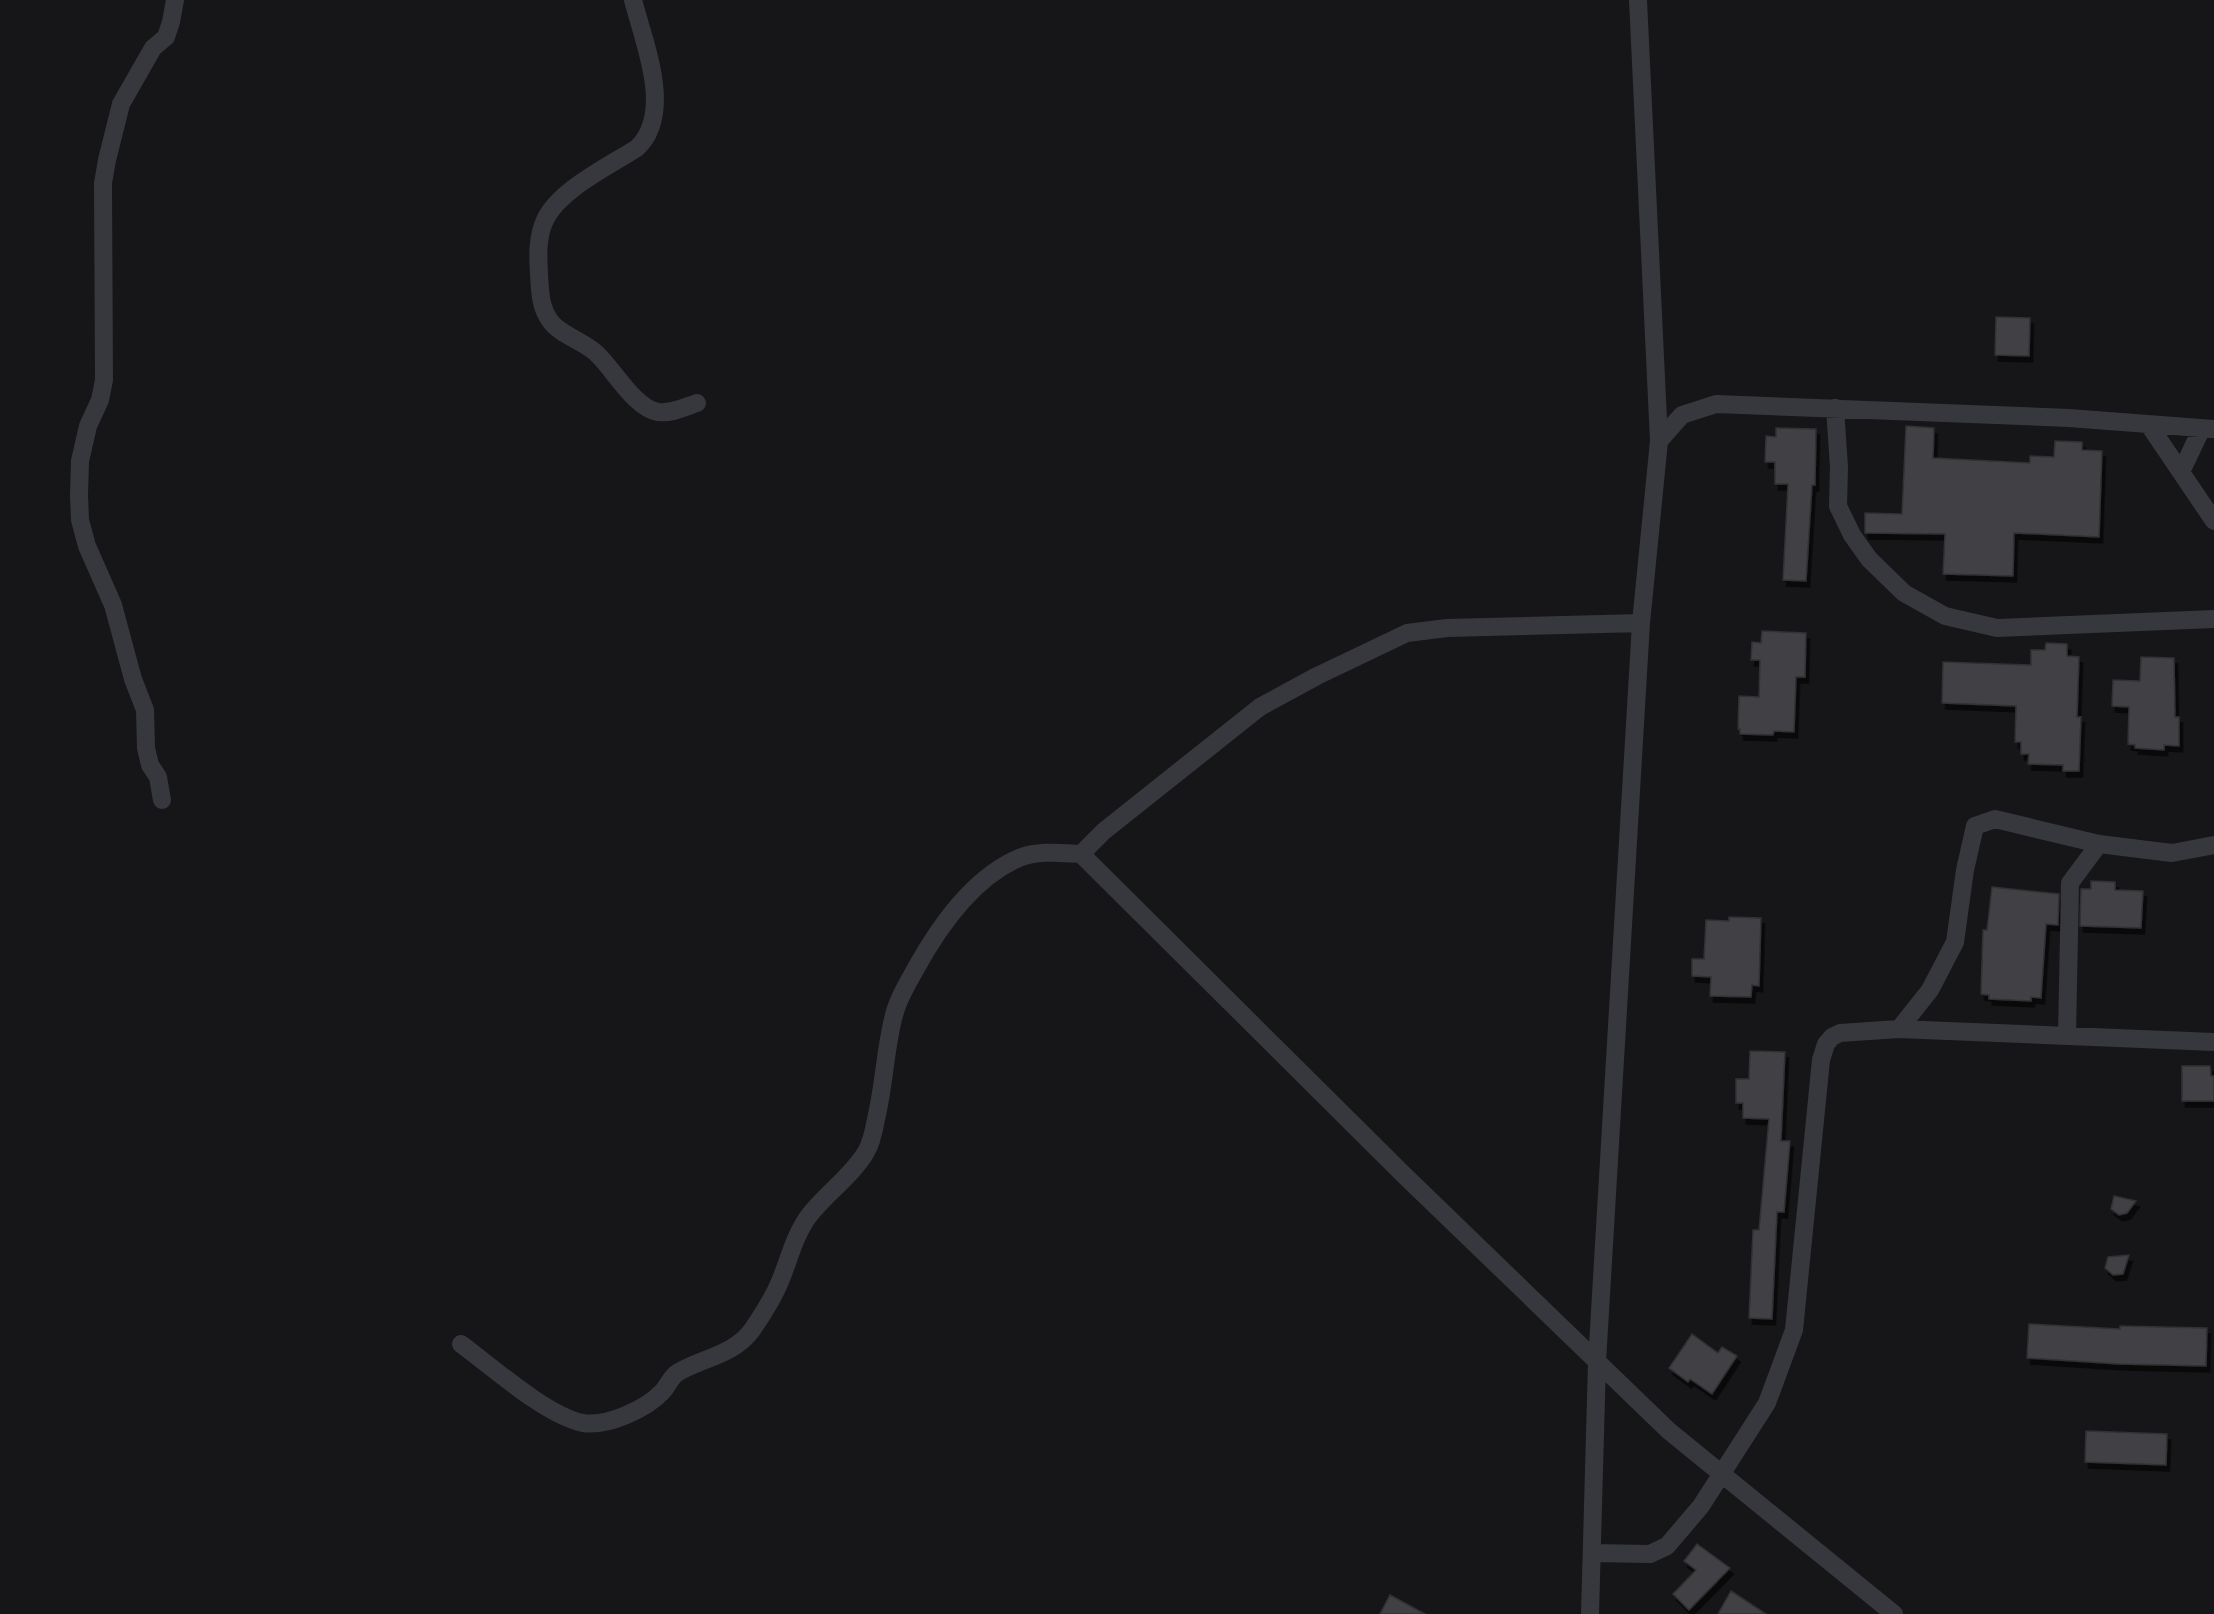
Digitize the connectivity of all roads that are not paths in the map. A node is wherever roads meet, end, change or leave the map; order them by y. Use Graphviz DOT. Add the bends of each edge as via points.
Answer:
graph roads {
  1 [pos="175,0"];
  2 [pos="633,0"];
  3 [pos="1638,0"];
  4 [pos="698,403"];
  5 [pos="1835,408"];
  6 [pos="2148,425"];
  7 [pos="2208,429"];
  8 [pos="1659,441"];
  9 [pos="2181,472"];
  10 [pos="2214,521"];
  11 [pos="2214,619"];
  12 [pos="1641,623"];
  13 [pos="162,800"];
  14 [pos="2099,844"];
  15 [pos="2214,845"];
  16 [pos="1081,854"];
  17 [pos="1899,1029"];
  18 [pos="2067,1036"];
  19 [pos="2214,1042"];
  20 [pos="461,1344"];
  21 [pos="1597,1362"];
  22 [pos="1722,1474"];
  23 [pos="1592,1553"];
  24 [pos="1884,1610"];
  25 [pos="1590,1614"];
  1 -- 13 [label="street" via="166,37 153,48 121,104 107,160 103,183 104,380 83,449 79,495 87,546 113,605 145,710 146,748"];
  2 -- 4 [label="street" via="656,94 654,118 645,141 575,187 545,220 538,252 540,294 550,321 596,352 642,404 663,412"];
  3 -- 8 [label="street"];
  5 -- 6 [label="street"];
  5 -- 8 [label="street" via="1716,404 1682,415"];
  5 -- 11 [label="street" via="1838,506 1852,535 1869,559 1904,593 1945,616 1997,628"];
  6 -- 7 [label="street"];
  6 -- 9 [label="street"];
  7 -- 9 [label="street"];
  8 -- 12 [label="street"];
  9 -- 10 [label="street"];
  12 -- 16 [label="street" via="1447,627 1407,633 1260,707 1104,831"];
  12 -- 21 [label="street"];
  14 -- 15 [label="street" via="2172,853"];
  14 -- 17 [label="street" via="1995,819 1974,826 1955,942 1930,990"];
  14 -- 18 [label="street" via="2070,883"];
  16 -- 20 [label="street" via="1040,853 1020,858 994,872 951,912 931,940 893,1018 882,1093 866,1152 807,1218 780,1281 750,1333 716,1357 674,1375 661,1393 628,1415 607,1422 584,1423 554,1412"];
  16 -- 21 [label="street"];
  17 -- 18 [label="street"];
  17 -- 22 [label="street" via="1840,1033 1832,1037 1823,1051 1794,1330 1767,1403"];
  18 -- 19 [label="street"];
  21 -- 22 [label="street" via="1669,1431"];
  21 -- 23 [label="street"];
  22 -- 23 [label="street" via="1667,1546 1650,1554"];
  22 -- 24 [label="street"];
  23 -- 25 [label="street"];
}
